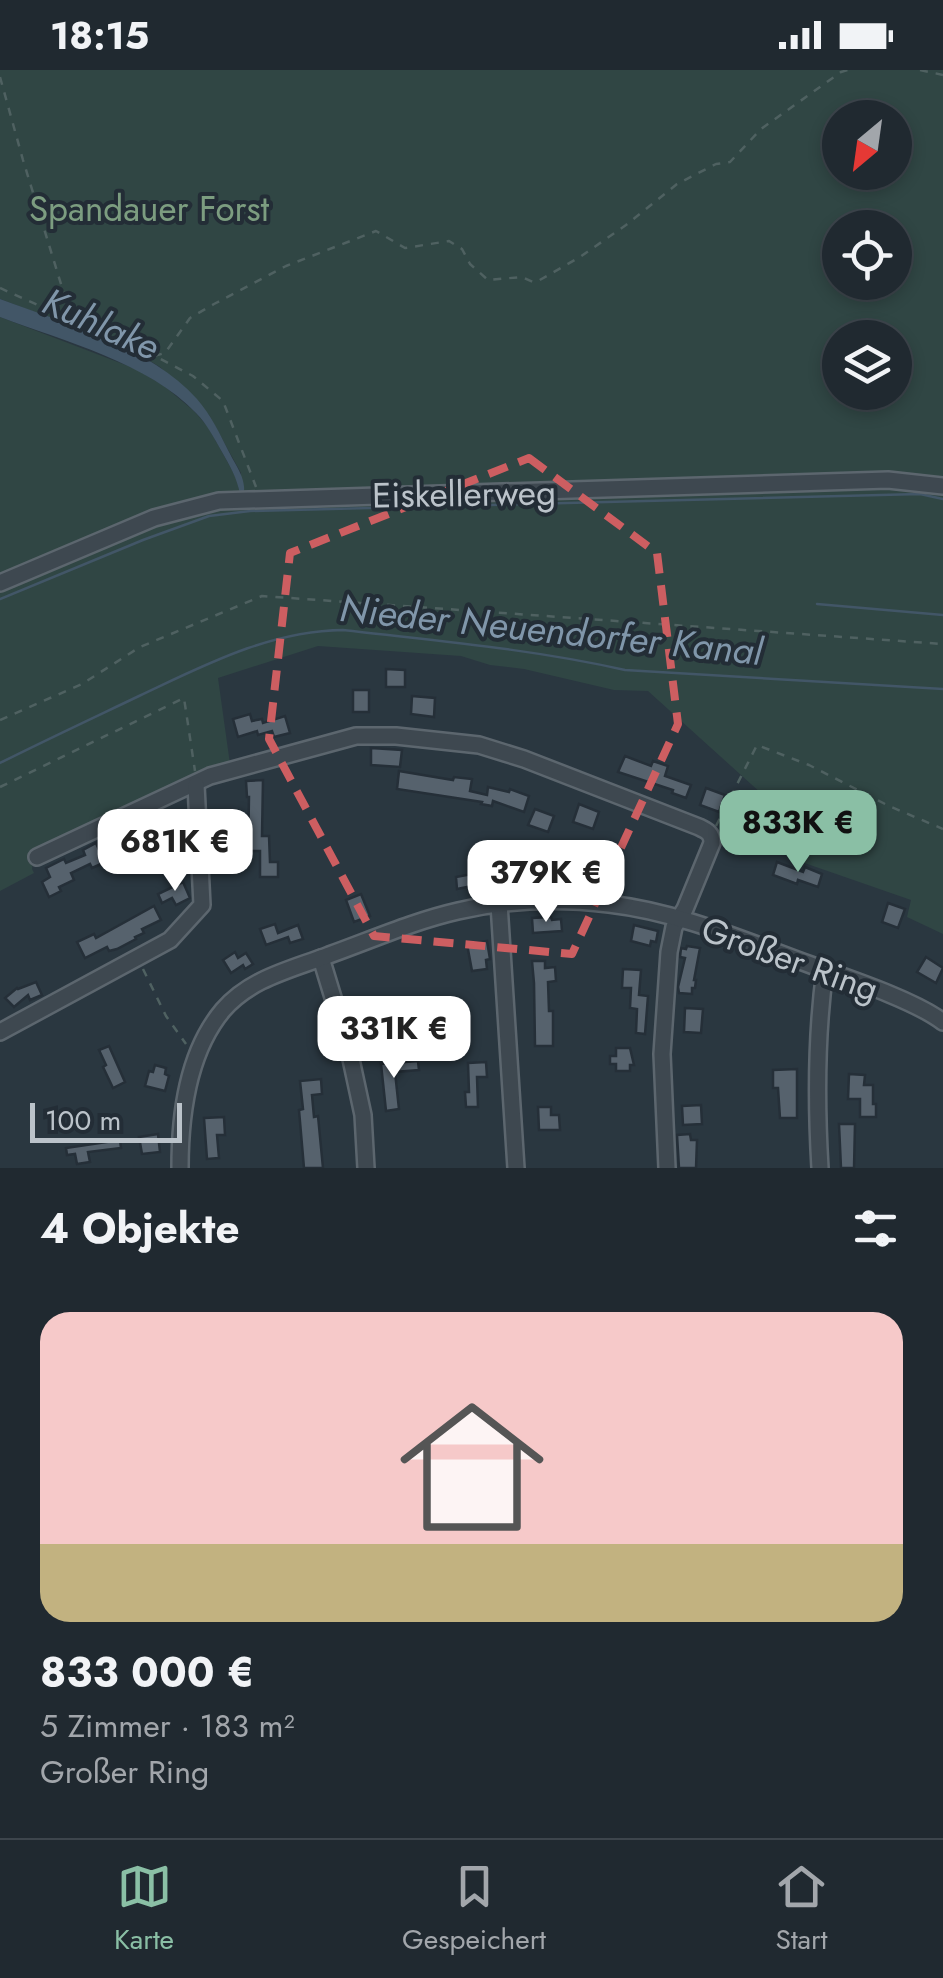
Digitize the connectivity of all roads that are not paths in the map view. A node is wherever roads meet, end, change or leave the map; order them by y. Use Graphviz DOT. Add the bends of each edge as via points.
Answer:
graph roads {
  1 [pos="943,486"];
  2 [pos="0,584"];
  3 [pos="196,785"];
  4 [pos="37,857"];
  5 [pos="499,904"];
  6 [pos="678,917"];
  7 [pos="321,958"];
  8 [pos="824,970"];
  9 [pos="943,1022"];
  10 [pos="0,1032"];
  11 [pos="180,1168"];
  12 [pos="366,1168"];
  13 [pos="516,1168"];
  14 [pos="667,1168"];
  15 [pos="820,1168"];
  1 -- 2 [label="street, Eiskellerweg" via="888,480 220,501 154,518"];
  3 -- 4 [label="street"];
  3 -- 6 [label="street" via="356,736 479,745 665,812 712,836"];
  3 -- 10 [label="street" via="202,904 170,940"];
  5 -- 6 [label="street, Großer Ring" via="607,903"];
  5 -- 7 [label="street, Großer Ring" via="418,922"];
  5 -- 13 [label="street"];
  6 -- 8 [label="street, Großer Ring"];
  6 -- 14 [label="street" via="662,1054"];
  7 -- 11 [label="street, Großer Ring" via="256,983 208,1032 180,1131"];
  7 -- 12 [label="street" via="363,1115"];
  8 -- 9 [label="street, Großer Ring"];
  8 -- 15 [label="street" via="816,1092"];
}
